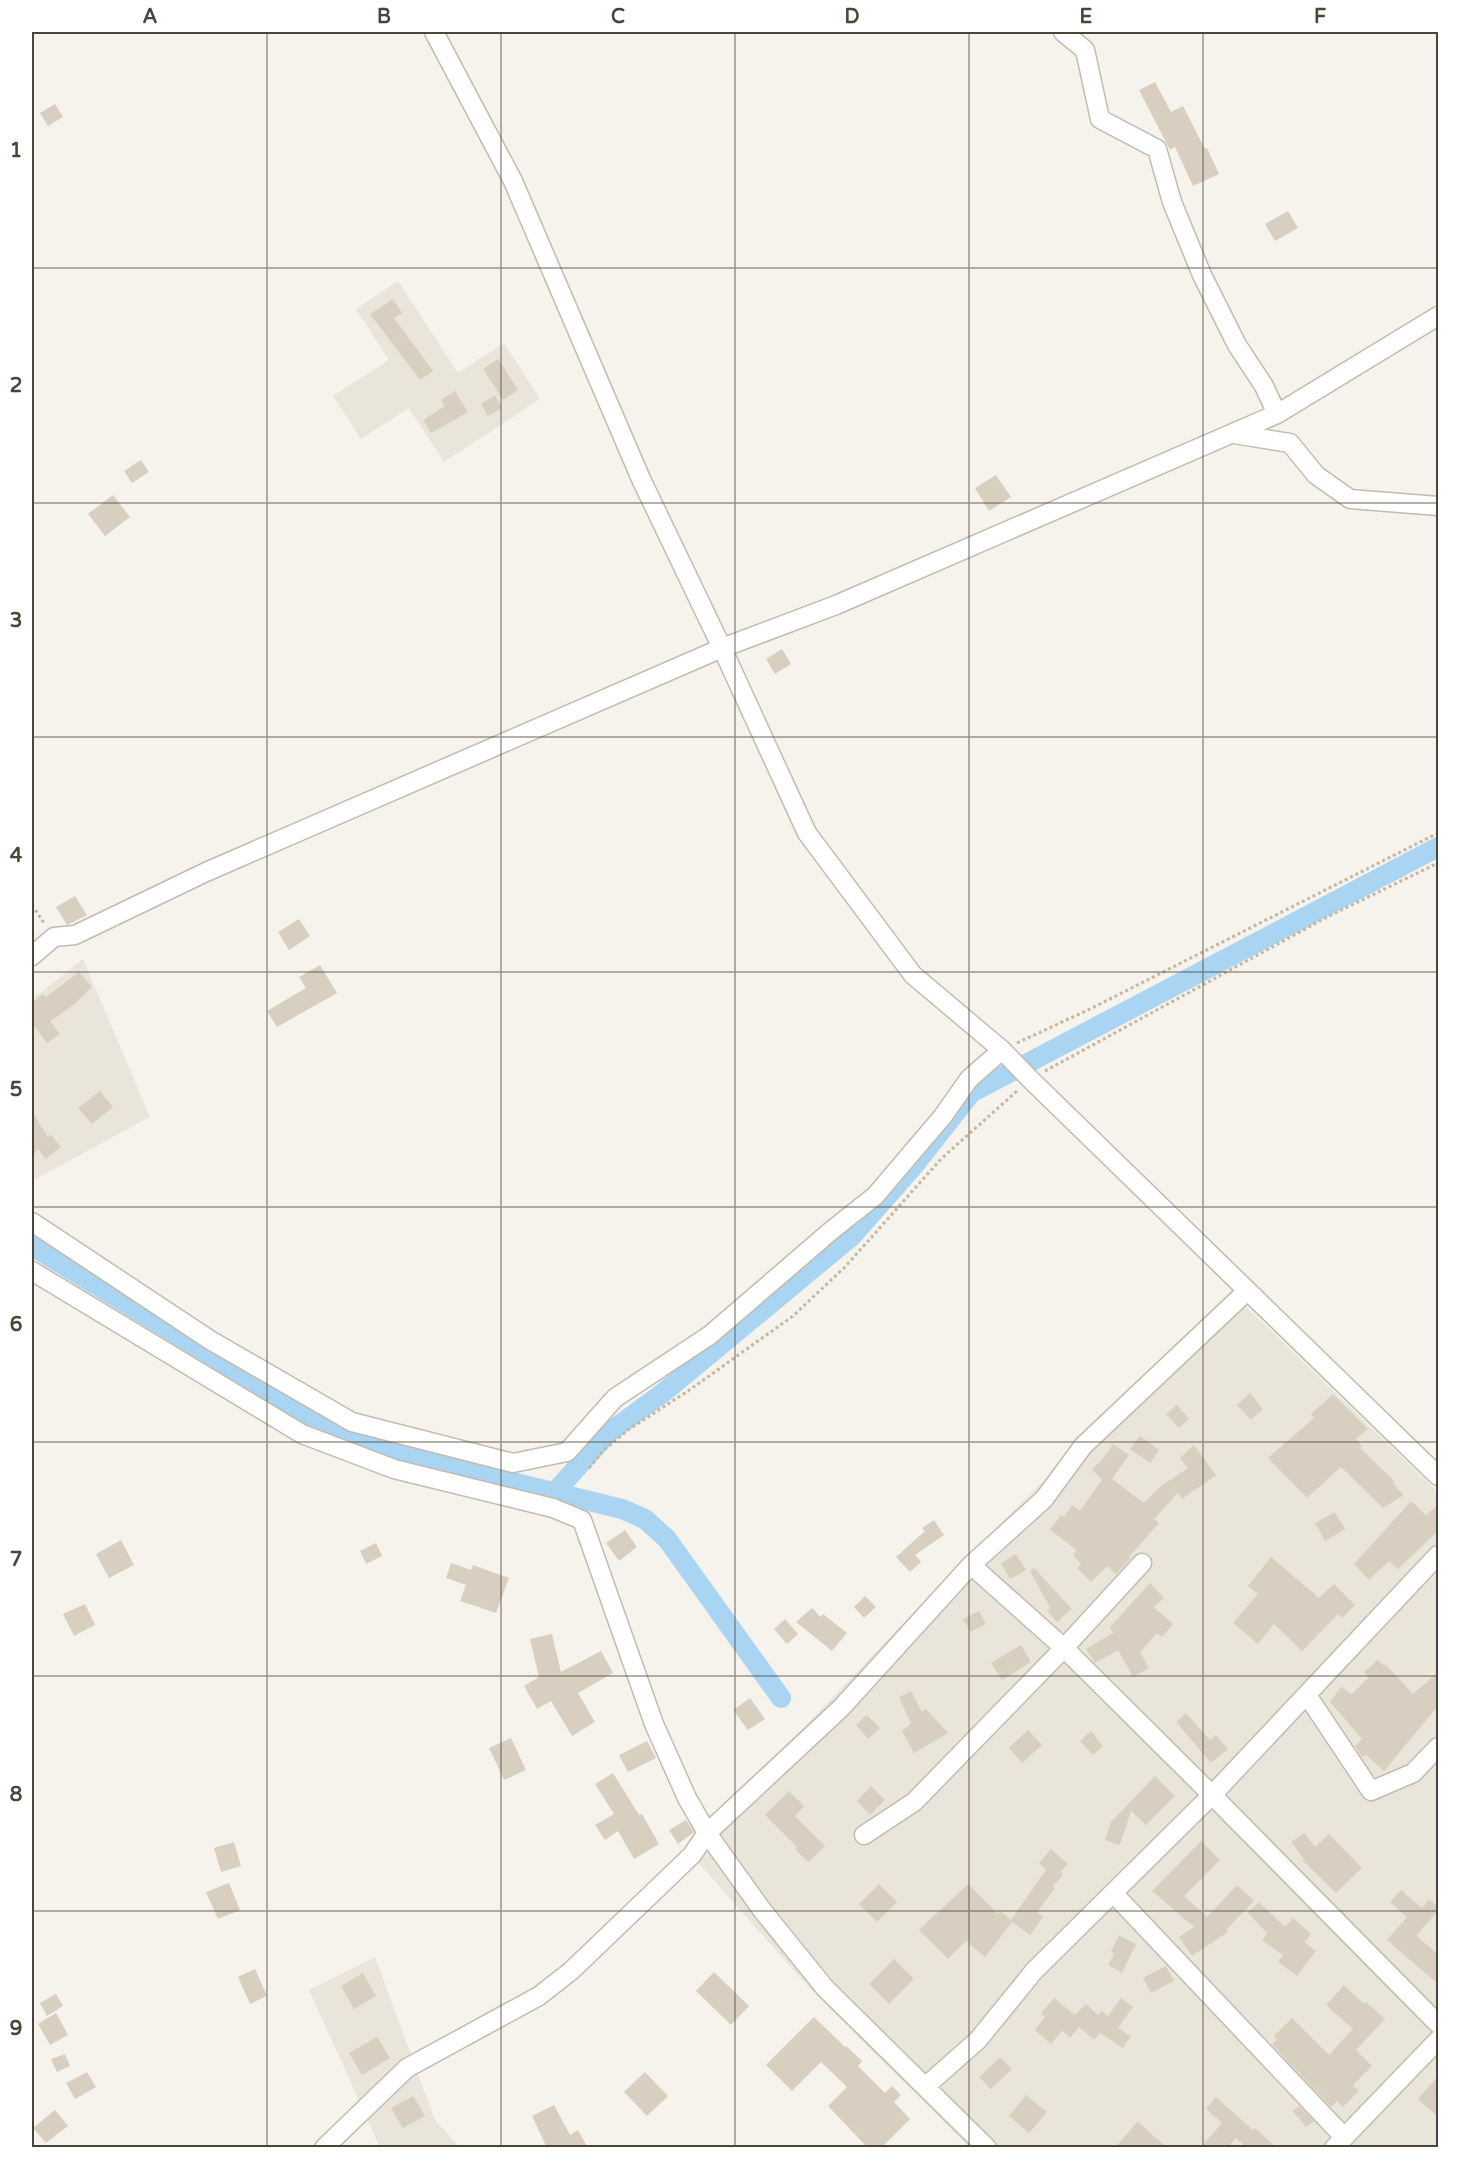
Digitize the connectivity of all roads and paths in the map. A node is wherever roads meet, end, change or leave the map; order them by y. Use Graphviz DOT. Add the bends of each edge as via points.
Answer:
graph roads {
  1 [pos="434,32"];
  2 [pos="1064,32"];
  3 [pos="1438,316"];
  4 [pos="1277,414"];
  5 [pos="1234,434"];
  6 [pos="1438,506"];
  7 [pos="722,648"];
  8 [pos="1438,833"];
  9 [pos="1438,863"];
  10 [pos="32,956"];
  11 [pos="1002,1050"];
  12 [pos="1030,1079"];
  13 [pos="32,1222"];
  14 [pos="32,1271"];
  15 [pos="1247,1291"];
  16 [pos="589,1468"];
  17 [pos="1438,1476"];
  18 [pos="1438,1555"];
  19 [pos="1142,1563"];
  20 [pos="971,1565"];
  21 [pos="1064,1648"];
  22 [pos="1307,1695"];
  23 [pos="1438,1747"];
  24 [pos="1212,1795"];
  25 [pos="707,1833"];
  26 [pos="864,1835"];
  27 [pos="1113,1893"];
  28 [pos="1438,2024"];
  29 [pos="1438,2040"];
  30 [pos="926,2086"];
  31 [pos="1339,2142"];
  32 [pos="324,2148"];
  33 [pos="987,2148"];
  1 -- 7 [label="street" via="513,181 641,479"];
  2 -- 4 [label="street" via="1085,50 1100,119 1157,149 1172,202 1202,275"];
  3 -- 4 [label="street"];
  4 -- 5 [label="street"];
  5 -- 6 [label="street" via="1290,443 1316,475 1350,499"];
  5 -- 7 [label="street" via="836,605"];
  7 -- 10 [label="street" via="206,872 75,935 54,937"];
  7 -- 11 [label="street" via="807,834 913,975"];
  8 -- 11 [label="path"];
  9 -- 12 [label="path" via="1329,916"];
  11 -- 12 [label="street"];
  11 -- 13 [label="street" via="969,1079 875,1196 710,1335 615,1398 567,1452 513,1463 352,1422 210,1340"];
  12 -- 15 [label="street"];
  12 -- 16 [label="path" via="941,1159 845,1267 793,1317 628,1430"];
  14 -- 25 [label="street" via="302,1434 394,1469 553,1508 582,1520 654,1724"];
  15 -- 17 [label="street"];
  15 -- 20 [label="street" via="1083,1446 1044,1499"];
  18 -- 22 [label="street"];
  19 -- 21 [label="street"];
  20 -- 21 [label="street"];
  20 -- 25 [label="street" via="841,1708"];
  21 -- 24 [label="street"];
  21 -- 26 [label="street" via="914,1802"];
  22 -- 23 [label="street" via="1371,1791 1413,1773"];
  22 -- 24 [label="street"];
  24 -- 27 [label="street"];
  24 -- 28 [label="street"];
  25 -- 30 [label="street" via="825,1988"];
  25 -- 32 [label="street" via="692,1855 571,1971 539,1996 407,2068"];
  27 -- 30 [label="street" via="1034,1971 978,2040"];
  27 -- 31 [label="street"];
  29 -- 31 [label="street"];
  30 -- 33 [label="street"];
}
